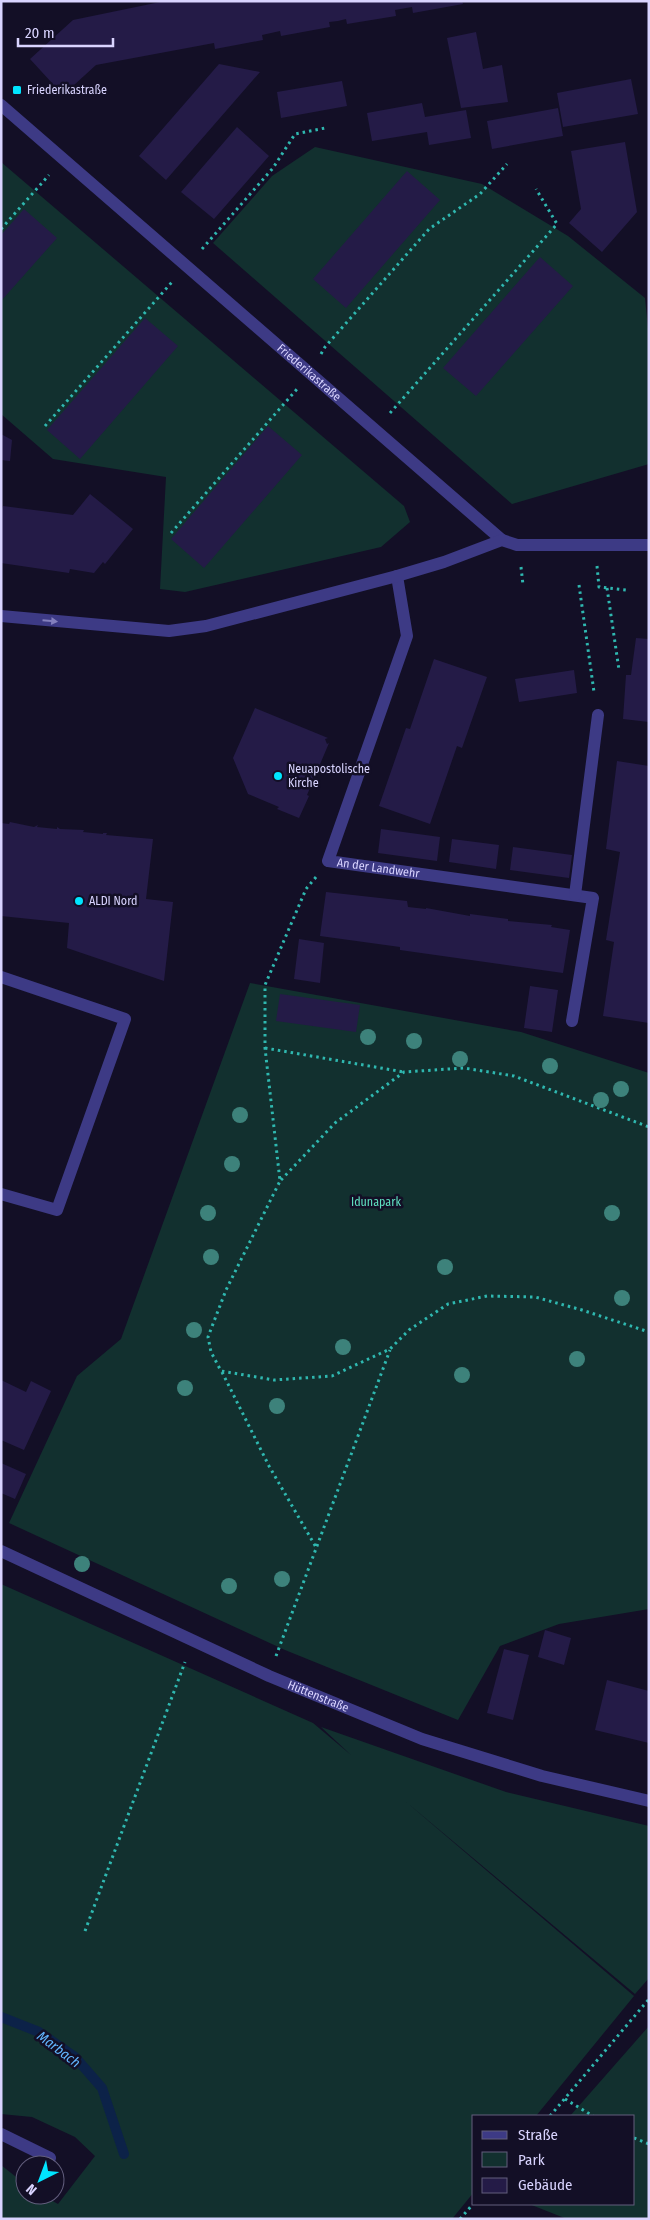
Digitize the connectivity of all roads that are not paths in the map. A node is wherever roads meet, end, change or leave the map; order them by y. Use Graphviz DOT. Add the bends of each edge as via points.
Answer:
graph roads {
  1 [pos="1,105"];
  2 [pos="502,540"];
  3 [pos="649,545"];
  4 [pos="397,576"];
  5 [pos="1,616"];
  6 [pos="598,715"];
  7 [pos="575,895"];
  8 [pos="1,977"];
  9 [pos="572,1021"];
  10 [pos="1,1194"];
  11 [pos="1,1551"];
  12 [pos="649,1801"];
  13 [pos="1,2134"];
  14 [pos="44,2155"];
  1 -- 2 [label="street, Friederikastraße"];
  2 -- 3 [label="street" via="517,544"];
  2 -- 4 [label="street"];
  5 -- 4 [label="street, one-way" via="170,631 206,626"];
  4 -- 7 [label="street, An der Landwehr" via="407,636 328,861"];
  6 -- 7 [label="street"];
  7 -- 9 [label="street, An der Landwehr" via="593,898"];
  8 -- 10 [label="street" via="125,1019 57,1210"];
  11 -- 12 [label="street, Hüttenstraße" via="269,1676 422,1739 542,1776"];
  13 -- 14 [label="street"];
}
